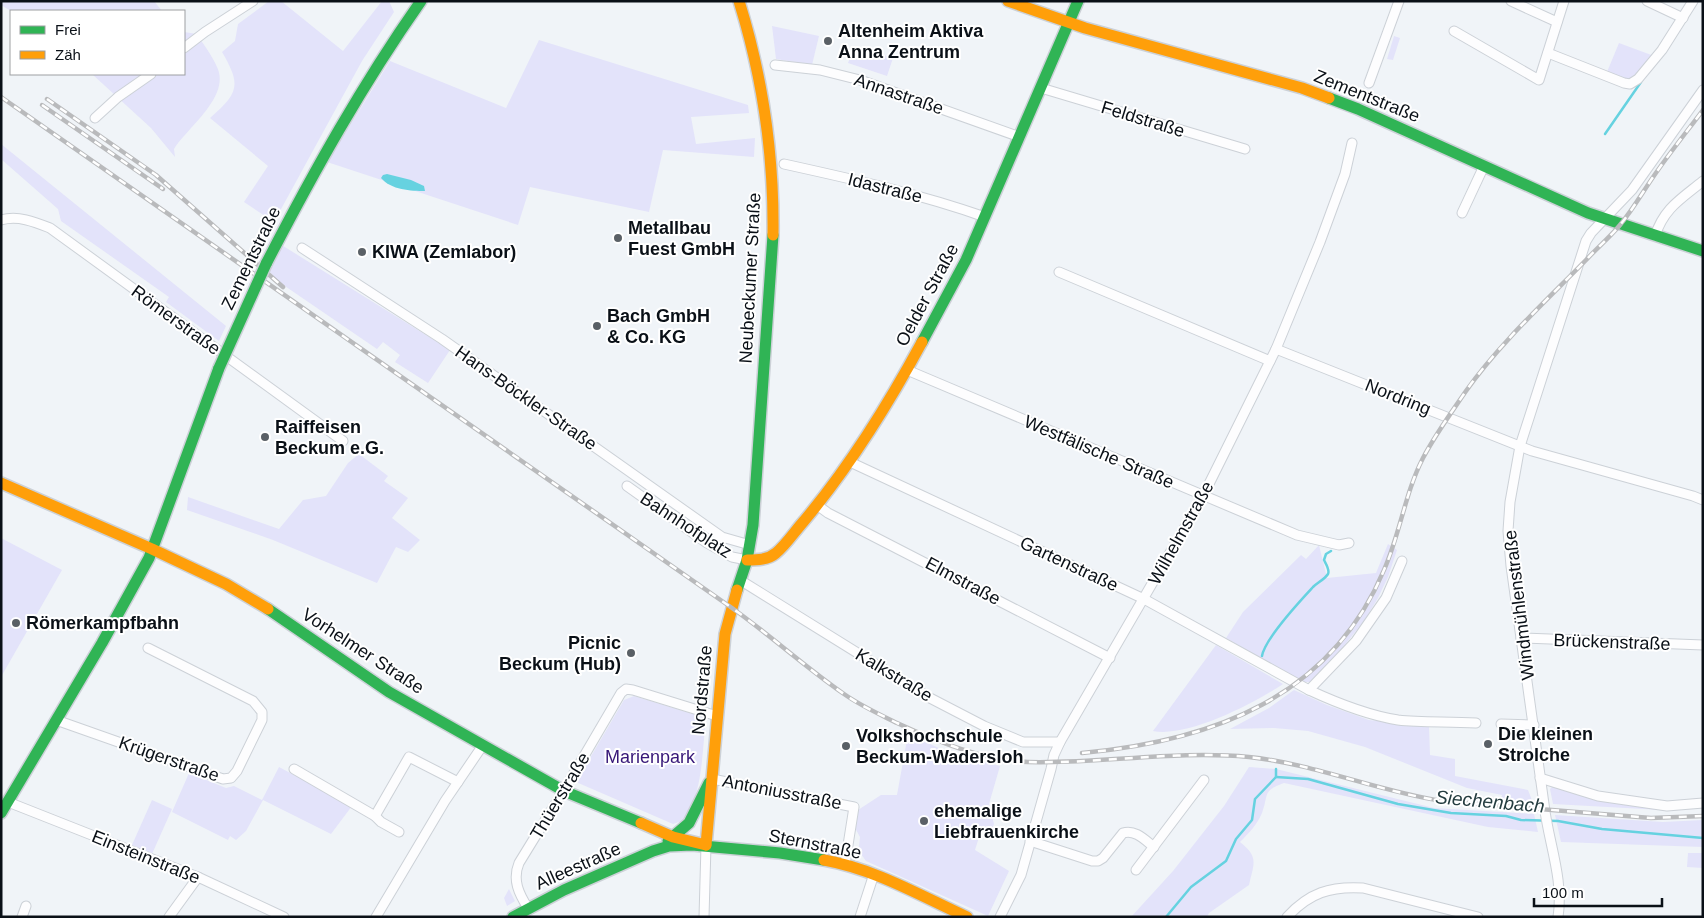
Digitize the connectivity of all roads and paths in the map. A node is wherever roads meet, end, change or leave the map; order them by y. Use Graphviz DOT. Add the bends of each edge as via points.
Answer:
graph roads {
  1 [pos="253,1"];
  2 [pos="739,1"];
  3 [pos="1008,1"];
  4 [pos="1078,1"];
  5 [pos="1399,1"];
  6 [pos="1511,1"];
  7 [pos="1564,1"];
  8 [pos="1647,1"];
  9 [pos="1694,1"];
  10 [pos="413,4"];
  11 [pos="1683,18"];
  12 [pos="1069,22"];
  13 [pos="1557,22"];
  14 [pos="1454,32"];
  15 [pos="185,47"];
  16 [pos="1548,54"];
  17 [pos="774,65"];
  18 [pos="150,75"];
  19 [pos="1369,83"];
  20 [pos="1041,88"];
  21 [pos="1703,90"];
  22 [pos="94,118"];
  23 [pos="1020,137"];
  24 [pos="1352,143"];
  25 [pos="1246,149"];
  26 [pos="784,164"];
  27 [pos="1484,166"];
  28 [pos="1703,181"];
  29 [pos="1462,213"];
  30 [pos="986,217"];
  31 [pos="1603,219"];
  32 [pos="1,220"];
  33 [pos="1655,236"];
  34 [pos="302,248"];
  35 [pos="1703,250"];
  36 [pos="1059,272"];
  37 [pos="1276,348"];
  38 [pos="1270,361"];
  39 [pos="907,370"];
  40 [pos="343,441"];
  41 [pos="1520,446"];
  42 [pos="850,462"];
  43 [pos="1,483"];
  44 [pos="628,486"];
  45 [pos="1203,496"];
  46 [pos="1703,500"];
  47 [pos="817,505"];
  48 [pos="1349,544"];
  49 [pos="750,545"];
  50 [pos="152,549"];
  51 [pos="747,560"];
  52 [pos="1402,562"];
  53 [pos="740,580"];
  54 [pos="1144,599"];
  55 [pos="1521,638"];
  56 [pos="1703,645"];
  57 [pos="148,648"];
  58 [pos="1110,658"];
  59 [pos="1309,690"];
  60 [pos="717,716"];
  61 [pos="56,720"];
  62 [pos="1476,723"];
  63 [pos="1502,724"];
  64 [pos="1534,725"];
  65 [pos="1060,742"];
  66 [pos="483,744"];
  67 [pos="294,769"];
  68 [pos="1540,778"];
  69 [pos="712,779"];
  70 [pos="1204,780"];
  71 [pos="458,782"];
  72 [pos="564,791"];
  73 [pos="8,802"];
  74 [pos="1703,803"];
  75 [pos="1,813"];
  76 [pos="375,816"];
  77 [pos="398,832"];
  78 [pos="673,836"];
  79 [pos="1030,841"];
  80 [pos="706,846"];
  81 [pos="1154,847"];
  82 [pos="658,849"];
  83 [pos="845,864"];
  84 [pos="1136,870"];
  85 [pos="874,874"];
  86 [pos="198,877"];
  87 [pos="26,906"];
  88 [pos="528,908"];
  89 [pos="22,917"];
  90 [pos="169,917"];
  91 [pos="284,917"];
  92 [pos="376,917"];
  93 [pos="514,917"];
  94 [pos="704,917"];
  95 [pos="860,917"];
  96 [pos="967,917"];
  97 [pos="1000,917"];
  98 [pos="1287,917"];
  99 [pos="1478,917"];
  100 [pos="1558,917"];
  1 -- 15 [label="street"];
  2 -- 49 [label="street, Neubeckumer Straße" via="754,52 766,115 773,228"];
  3 -- 12 [label="street, Zementstraße"];
  4 -- 12 [label="street, Oelder Straße"];
  5 -- 19 [label="street"];
  6 -- 13 [label="street"];
  7 -- 13 [label="street"];
  8 -- 11 [label="street"];
  9 -- 11 [label="street"];
  10 -- 50 [label="street, Zementstraße, bridge" via="331,141 266,264 219,368"];
  11 -- 16 [label="street" via="1638,80 1630,84"];
  12 -- 20 [label="street, Oelder Straße"];
  12 -- 27 [label="street, Zementstraße" via="1302,88 1358,109"];
  13 -- 16 [label="street"];
  14 -- 16 [label="street" via="1538,80"];
  17 -- 23 [label="street, Annastraße" via="820,70 860,80"];
  18 -- 22 [label="street"];
  20 -- 23 [label="street, Oelder Straße"];
  20 -- 25 [label="street, Feldstraße"];
  21 -- 31 [label="street, Windmühlenstraße" via="1632,190"];
  23 -- 30 [label="street, Oelder Straße"];
  24 -- 37 [label="street, Wilhelmstraße" via="1345,174"];
  26 -- 30 [label="street, Idastraße" via="880,186"];
  27 -- 29 [label="street"];
  27 -- 31 [label="street, Zementstraße"];
  28 -- 33 [label="street" via="1667,210"];
  30 -- 39 [label="street, Oelder Straße"];
  31 -- 33 [label="street, Zementstraße"];
  31 -- 41 [label="street, Windmühlenstraße" via="1582,250"];
  32 -- 40 [label="street, Römerstraße" via="29,220 50,228"];
  33 -- 35 [label="street, Zementstraße"];
  34 -- 49 [label="street, Hans-Böckler-Straße" via="448,343 722,537"];
  36 -- 38 [label="street"];
  37 -- 38 [label="street, Wilhelmstraße"];
  37 -- 41 [label="street, Nordring"];
  38 -- 45 [label="street, Wilhelmstraße"];
  39 -- 42 [label="street, Oelder Straße"];
  39 -- 45 [label="street, Westfälische Straße"];
  41 -- 46 [label="street, Nordring"];
  41 -- 55 [label="street, Windmühlenstraße" via="1508,531"];
  42 -- 47 [label="street, Oelder Straße"];
  42 -- 54 [label="street, Gartenstraße"];
  43 -- 50 [label="street, Vorhelmer Straße"];
  44 -- 51 [label="street, Bahnhofplatz" via="707,542 732,557"];
  45 -- 48 [label="street, Westfälische Straße" via="1297,535 1339,545"];
  45 -- 54 [label="street, Wilhelmstraße"];
  47 -- 51 [label="street, Oelder Straße" via="776,553 761,560"];
  47 -- 58 [label="street, Elmstraße"];
  49 -- 51 [label="street, Neubeckumer Straße"];
  50 -- 61 [label="street, Zementstraße" via="112,626"];
  50 -- 66 [label="street, Vorhelmer Straße" via="255,600 389,692"];
  51 -- 53 [label="street, Nordstraße"];
  52 -- 59 [label="street" via="1386,598 1356,641"];
  53 -- 60 [label="street, Nordstraße" via="725,634"];
  53 -- 65 [label="street, Kalkstraße" via="930,698 984,726 1023,742"];
  54 -- 58 [label="street, Wilhelmstraße"];
  54 -- 59 [label="street, Gartenstraße"];
  55 -- 56 [label="street, Brückenstraße"];
  55 -- 64 [label="street, Windmühlenstraße"];
  57 -- 61 [label="street, Krügerstraße" via="253,702 262,712 262,720 237,772 230,778 223,779"];
  58 -- 65 [label="street, Wilhelmstraße"];
  59 -- 62 [label="street, Gartenstraße" via="1373,715 1399,720"];
  60 -- 69 [label="street, Nordstraße"];
  60 -- 72 [label="street, Thüerstraße" via="626,689 620,692"];
  61 -- 73 [label="street, Zementstraße"];
  63 -- 64 [label="street"];
  64 -- 68 [label="street, Windmühlenstraße"];
  65 -- 79 [label="street, Wilhelmstraße"];
  66 -- 71 [label="street"];
  66 -- 72 [label="street, Vorhelmer Straße"];
  67 -- 76 [label="street"];
  68 -- 74 [label="street" via="1598,796 1667,806"];
  68 -- 100 [label="street, Windmühlenstraße" via="1558,886"];
  69 -- 78 [label="street, Alleestraße" via="689,823"];
  69 -- 80 [label="street, Nordstraße"];
  69 -- 83 [label="street, Antoniusstraße" via="854,806"];
  70 -- 81 [label="street"];
  71 -- 76 [label="street" via="410,757"];
  71 -- 92 [label="street"];
  72 -- 78 [label="street, Vorhelmer Straße"];
  72 -- 88 [label="street, Thüerstraße" via="517,869 518,889"];
  73 -- 75 [label="street, Zementstraße"];
  73 -- 86 [label="street, Einsteinstraße"];
  76 -- 77 [label="street"];
  78 -- 80 [label="street, Vorhelmer Straße"];
  78 -- 82 [label="street, Alleestraße"];
  79 -- 81 [label="street" via="1092,861 1103,858 1127,831"];
  79 -- 97 [label="street, Wilhelmstraße" via="1021,875"];
  80 -- 82 [label="street, Alleestraße"];
  80 -- 83 [label="street, Sternstraße" via="788,854"];
  80 -- 94 [label="street, Nordstraße"];
  81 -- 84 [label="street"];
  82 -- 88 [label="street, Alleestraße"];
  83 -- 85 [label="street, Sternstraße"];
  85 -- 95 [label="street"];
  85 -- 96 [label="street, Sternstraße"];
  86 -- 90 [label="street"];
  86 -- 91 [label="street, Einsteinstraße"];
  87 -- 89 [label="street"];
  88 -- 93 [label="street, Alleestraße"];
  98 -- 99 [label="street" via="1311,896 1335,888 1362,888"];
}
